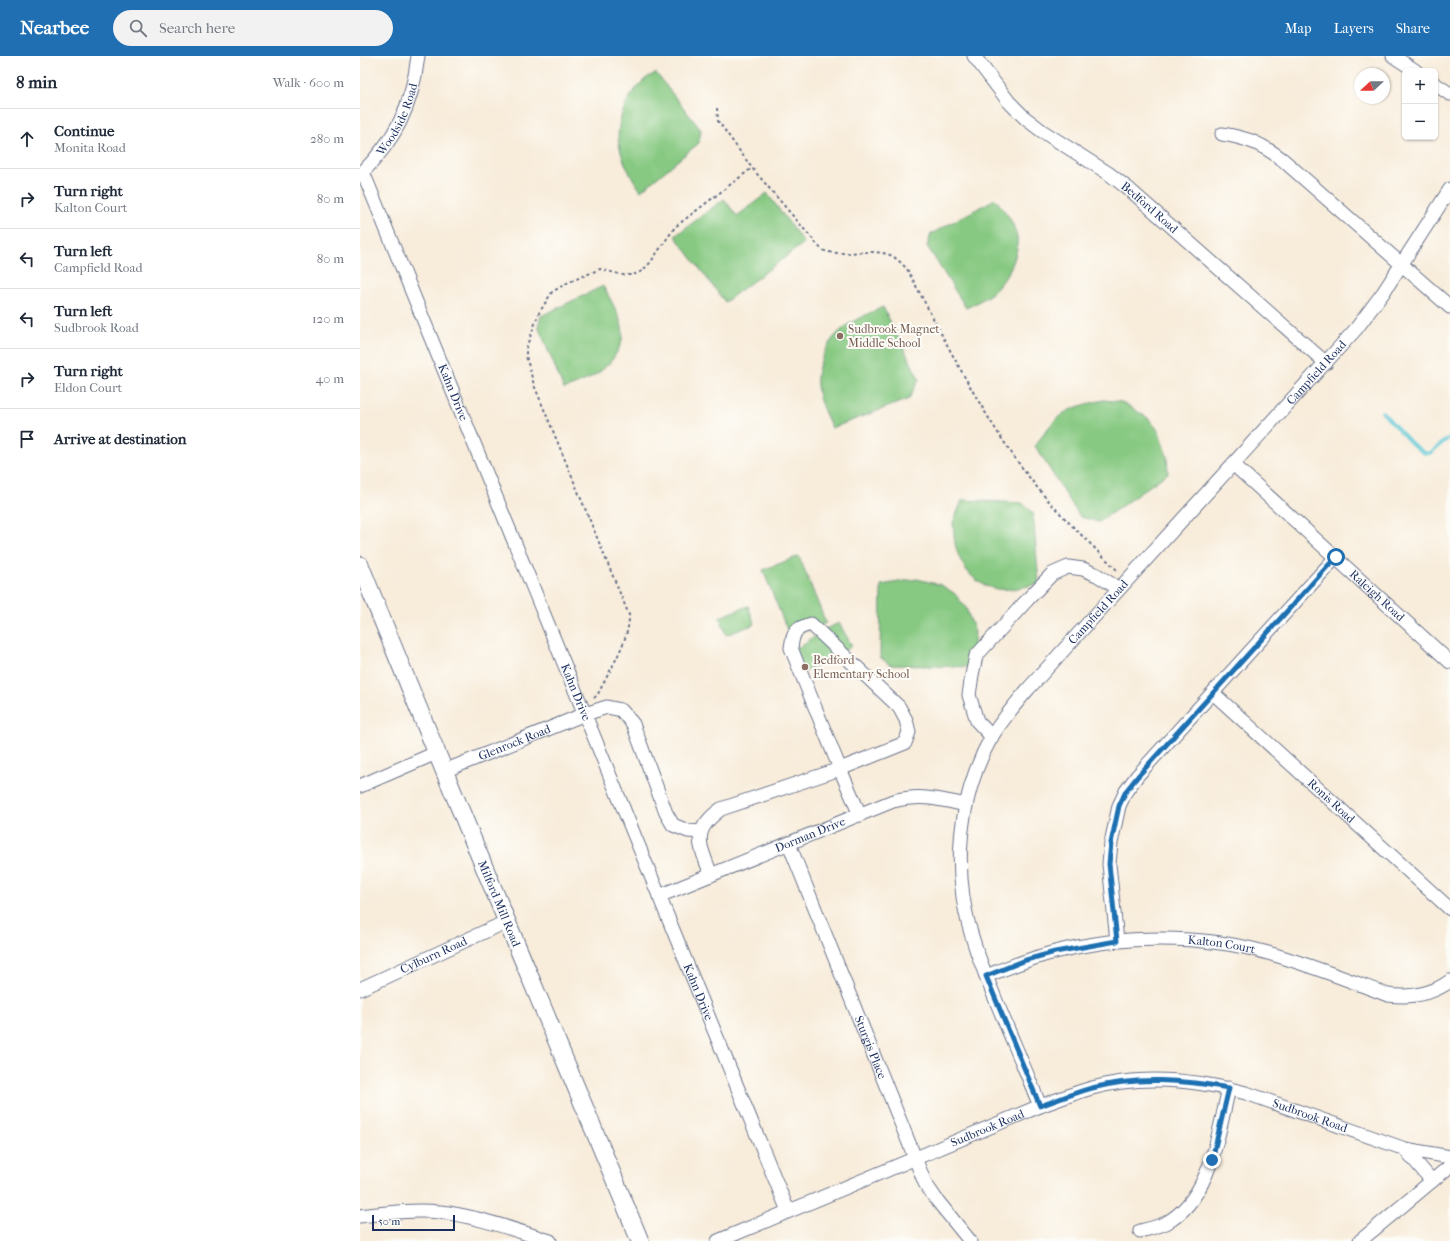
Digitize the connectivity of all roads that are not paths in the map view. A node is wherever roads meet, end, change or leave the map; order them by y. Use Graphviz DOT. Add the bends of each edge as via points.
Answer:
graph roads {
  1 [pos="418,56"];
  2 [pos="974,56"];
  3 [pos="1393,56"];
  4 [pos="1411,68"];
  5 [pos="1438,86"];
  6 [pos="1450,94"];
  7 [pos="1222,134"];
  8 [pos="361,174"];
  9 [pos="1450,188"];
  10 [pos="1402,264"];
  11 [pos="1450,307"];
  12 [pos="1326,363"];
  13 [pos="1233,464"];
  14 [pos="1336,557"];
  15 [pos="360,566"];
  16 [pos="1123,584"];
  17 [pos="1450,662"];
  18 [pos="1212,693"];
  19 [pos="585,714"];
  20 [pos="992,737"];
  21 [pos="436,753"];
  22 [pos="840,769"];
  23 [pos="444,771"];
  24 [pos="360,786"];
  25 [pos="966,805"];
  26 [pos="860,815"];
  27 [pos="700,832"];
  28 [pos="789,844"];
  29 [pos="711,875"];
  30 [pos="659,896"];
  31 [pos="1450,909"];
  32 [pos="508,921"];
  33 [pos="1117,941"];
  34 [pos="986,976"];
  35 [pos="1450,981"];
  36 [pos="360,990"];
  37 [pos="1229,1088"];
  38 [pos="1040,1106"];
  39 [pos="1405,1149"];
  40 [pos="1450,1157"];
  41 [pos="916,1158"];
  42 [pos="1450,1166"];
  43 [pos="1432,1181"];
  44 [pos="788,1211"];
  45 [pos="360,1216"];
  46 [pos="1140,1231"];
  47 [pos="550,1241"];
  48 [pos="640,1241"];
  49 [pos="718,1241"];
  50 [pos="970,1241"];
  51 [pos="1360,1241"];
  1 -- 8 [label="street, Woodside Road" via="413,87 398,127 386,146"];
  2 -- 12 [label="street, Bedford Road" via="1009,102 1025,118 1130,190"];
  3 -- 4 [label="street"];
  5 -- 6 [label="street"];
  7 -- 10 [label="street" via="1242,137 1270,150"];
  8 -- 19 [label="street, Kahn Drive"];
  9 -- 10 [label="street, Campfield Road"];
  10 -- 11 [label="street"];
  10 -- 12 [label="street, Campfield Road" via="1371,311"];
  12 -- 13 [label="street, Campfield Road"];
  13 -- 14 [label="street, Raleigh Road"];
  13 -- 16 [label="street, Campfield Road"];
  14 -- 17 [label="street, Raleigh Road"];
  14 -- 18 [label="street"];
  15 -- 21 [label="main road, Milford Mill Road"];
  16 -- 20 [label="street, Campfield Road" via="1008,712"];
  16 -- 20 [label="street" via="1083,569 1068,567 1052,574 976,656 969,695 977,721"];
  18 -- 31 [label="street, Ronis Road"];
  18 -- 33 [label="street" via="1138,776 1126,791 1119,806 1109,864"];
  19 -- 23 [label="street, Glenrock Road"];
  19 -- 27 [label="street, Glenrock Road" via="607,707 621,710 633,724 666,813 673,825 688,831"];
  19 -- 30 [label="street, Kahn Drive"];
  20 -- 25 [label="street, Campfield Road" via="977,768"];
  21 -- 23 [label="main road, Milford Mill Road"];
  21 -- 24 [label="street"];
  22 -- 22 [label="street" via="791,648 793,635 800,627 811,624 899,707 910,732 905,743"];
  22 -- 26 [label="street"];
  22 -- 27 [label="street" via="721,809 706,822"];
  23 -- 32 [label="main road, Milford Mill Road"];
  25 -- 26 [label="street, Dorman Drive" via="918,797 893,801"];
  25 -- 34 [label="street, Campfield Road" via="961,836 960,867 963,897 970,931"];
  26 -- 28 [label="street, Dorman Drive"];
  27 -- 29 [label="street" via="701,848"];
  28 -- 29 [label="street, Dorman Drive"];
  28 -- 41 [label="street, Sturgis Place"];
  29 -- 30 [label="street, Dorman Drive"];
  30 -- 44 [label="street, Kahn Drive"];
  32 -- 36 [label="street, Cylburn Road"];
  32 -- 48 [label="main road, Milford Mill Road"];
  33 -- 34 [label="street, Kalton Court" via="1055,952"];
  33 -- 35 [label="street, Kalton Court" via="1174,939 1267,952 1388,995 1404,997 1431,992"];
  34 -- 38 [label="street, Campfield Road"];
  37 -- 38 [label="street, Sudbrook Road" via="1175,1080 1129,1082 1092,1088"];
  37 -- 39 [label="street, Sudbrook Road"];
  37 -- 46 [label="street" via="1212,1160 1197,1192 1175,1217 1153,1228"];
  38 -- 41 [label="street, Sudbrook Road"];
  39 -- 40 [label="street, Sudbrook Road"];
  39 -- 43 [label="street"];
  41 -- 44 [label="street, Sudbrook Road"];
  41 -- 50 [label="street, Sturgis Place" via="930,1191"];
  42 -- 43 [label="street"];
  43 -- 51 [label="street"];
  44 -- 49 [label="street, Sudbrook Road"];
  45 -- 47 [label="street" via="410,1211 439,1212 470,1217"];
}
